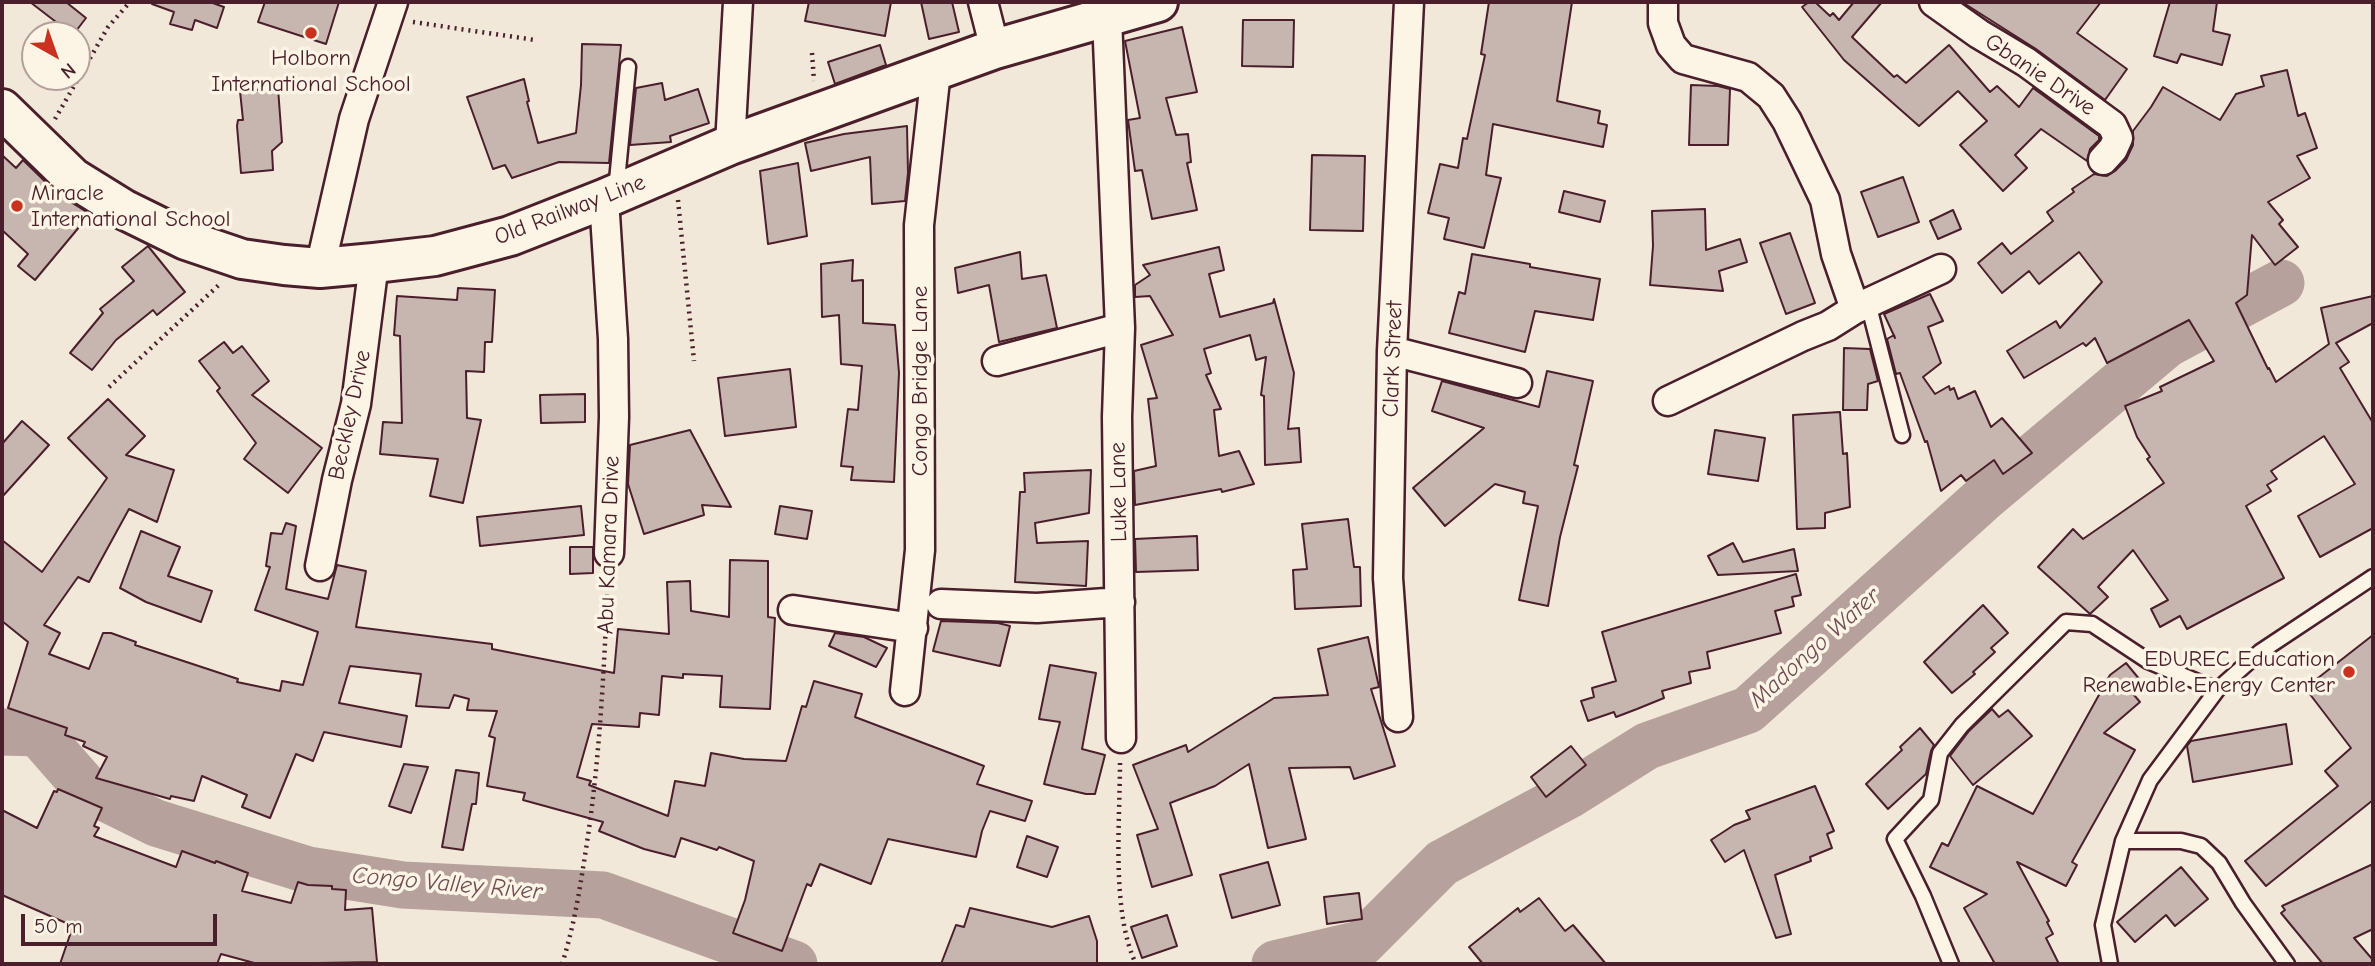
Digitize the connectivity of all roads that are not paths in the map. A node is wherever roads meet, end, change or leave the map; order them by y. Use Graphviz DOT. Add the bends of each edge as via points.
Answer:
graph roads {
  1 [pos="738,2"];
  2 [pos="984,2"];
  3 [pos="1158,2"];
  4 [pos="1409,2"];
  5 [pos="1663,2"];
  6 [pos="1934,2"];
  7 [pos="391,10"];
  8 [pos="1107,18"];
  9 [pos="995,49"];
  10 [pos="628,67"];
  11 [pos="936,71"];
  12 [pos="2,109"];
  13 [pos="730,145"];
  14 [pos="2103,160"];
  15 [pos="610,196"];
  16 [pos="374,263"];
  17 [pos="320,268"];
  18 [pos="1941,269"];
  19 [pos="1861,306"];
  20 [pos="1121,328"];
  21 [pos="1392,351"];
  22 [pos="997,361"];
  23 [pos="1517,383"];
  24 [pos="1668,401"];
  25 [pos="1902,435"];
  26 [pos="609,553"];
  27 [pos="320,566"];
  28 [pos="2373,577"];
  29 [pos="1120,602"];
  30 [pos="941,604"];
  31 [pos="793,610"];
  32 [pos="913,628"];
  33 [pos="2217,690"];
  34 [pos="905,691"];
  35 [pos="1398,717"];
  36 [pos="1121,737"];
  37 [pos="2123,841"];
  38 [pos="1951,964"];
  39 [pos="2110,964"];
  40 [pos="2287,964"];
  1 -- 13 [label="street"];
  2 -- 9 [label="street"];
  3 -- 8 [label="street, Old Railway Line"];
  4 -- 21 [label="street, Clark Street"];
  5 -- 19 [label="street" via="1663,23 1671,45 1683,59 1748,77 1771,96 1825,200 1836,254"];
  6 -- 14 [label="street, Gbanie Drive" via="2112,125 2118,138"];
  7 -- 17 [label="street" via="354,119"];
  8 -- 9 [label="street, Old Railway Line"];
  8 -- 20 [label="street, Luke Lane"];
  9 -- 11 [label="street, Old Railway Line"];
  10 -- 15 [label="lane"];
  11 -- 13 [label="street, Old Railway Line"];
  11 -- 32 [label="street, Congo Bridge Lane" via="919,225 920,550"];
  12 -- 17 [label="street, Old Railway Line" via="73,178 124,209 186,240 242,259"];
  13 -- 15 [label="street, Old Railway Line"];
  15 -- 16 [label="street, Old Railway Line" via="510,236 435,256"];
  15 -- 26 [label="street, Abu Kamara Drive" via="614,404"];
  16 -- 17 [label="street, Old Railway Line"];
  16 -- 27 [label="street, Beckley Drive" via="356,404"];
  18 -- 19 [label="street"];
  19 -- 24 [label="street"];
  19 -- 25 [label="lane"];
  20 -- 22 [label="street"];
  20 -- 29 [label="street, Luke Lane" via="1117,417"];
  21 -- 23 [label="street"];
  21 -- 35 [label="street, Clark Street" via="1388,578"];
  28 -- 33 [label="lane" via="2260,652"];
  29 -- 30 [label="street" via="1037,608"];
  29 -- 36 [label="street, Luke Lane"];
  31 -- 32 [label="street"];
  32 -- 34 [label="street, Congo Bridge Lane"];
  33 -- 37 [label="lane" via="2150,780"];
  33 -- 38 [label="lane" via="2148,661 2092,624 2066,622 1962,726 1940,753 1931,800 1895,839"];
  37 -- 39 [label="lane" via="2103,925"];
  37 -- 40 [label="lane" via="2181,841 2201,846 2219,863"];
}
